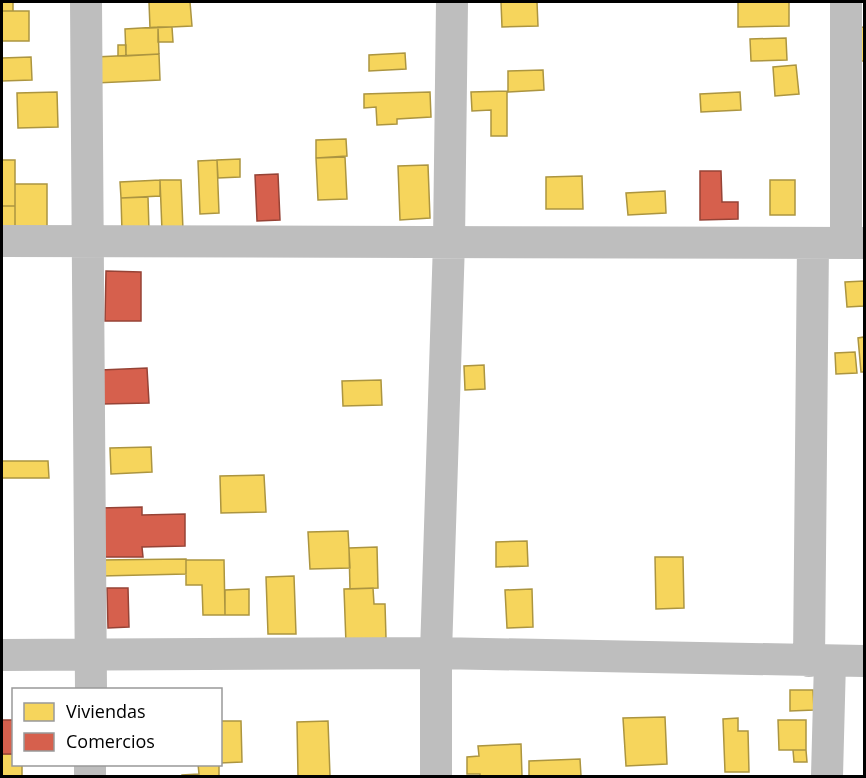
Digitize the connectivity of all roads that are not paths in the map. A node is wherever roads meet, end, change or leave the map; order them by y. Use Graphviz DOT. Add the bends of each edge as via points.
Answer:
graph roads {
  1 [pos="86,2"];
  2 [pos="452,2"];
  3 [pos="846,2"];
  4 [pos="2,241"];
  5 [pos="87,241"];
  6 [pos="449,242"];
  7 [pos="813,243"];
  8 [pos="855,243"];
  9 [pos="436,653"];
  10 [pos="2,655"];
  11 [pos="92,655"];
  12 [pos="819,661"];
  13 [pos="864,661"];
  14 [pos="91,688"];
  15 [pos="436,777"];
  16 [pos="827,777"];
  1 -- 5 [label="street"];
  2 -- 6 [label="street"];
  3 -- 8 [label="street"];
  4 -- 5 [label="street"];
  5 -- 6 [label="street"];
  5 -- 11 [label="street"];
  6 -- 7 [label="street"];
  6 -- 9 [label="street"];
  7 -- 8 [label="street"];
  7 -- 12 [label="street"];
  9 -- 11 [label="street"];
  9 -- 12 [label="street"];
  9 -- 15 [label="street"];
  10 -- 11 [label="street"];
  11 -- 14 [label="street"];
  12 -- 13 [label="street"];
  12 -- 16 [label="street"];
}
